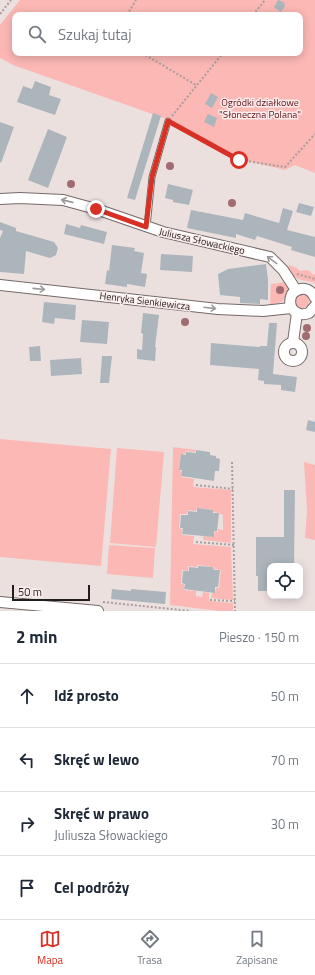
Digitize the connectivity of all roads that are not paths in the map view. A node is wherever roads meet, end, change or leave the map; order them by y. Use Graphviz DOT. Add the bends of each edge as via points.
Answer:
graph roads {
  1 [pos="168,121"];
  2 [pos="0,199"];
  3 [pos="146,227"];
  4 [pos="0,285"];
  5 [pos="296,290"];
  6 [pos="315,298"];
  7 [pos="315,306"];
  8 [pos="294,311"];
  9 [pos="293,342"];
  10 [pos="0,602"];
  11 [pos="98,611"];
  1 -- 3 [label="lane" via="152,177"];
  3 -- 2 [label="street, Juliusza Słowackiego, one-way" via="63,200"];
  5 -- 3 [label="street, Juliusza Słowackiego, one-way" via="283,270 270,257"];
  4 -- 8 [label="street, Henryka Sienkiewicza, one-way" via="218,309"];
  5 -- 6 [label="street" via="306,289"];
  5 -- 8 [label="street" via="290,298"];
  7 -- 8 [label="street, Henryka Sienkiewicza" via="305,315"];
  8 -- 9 [label="street"];
  10 -- 11 [label="street"];
}
